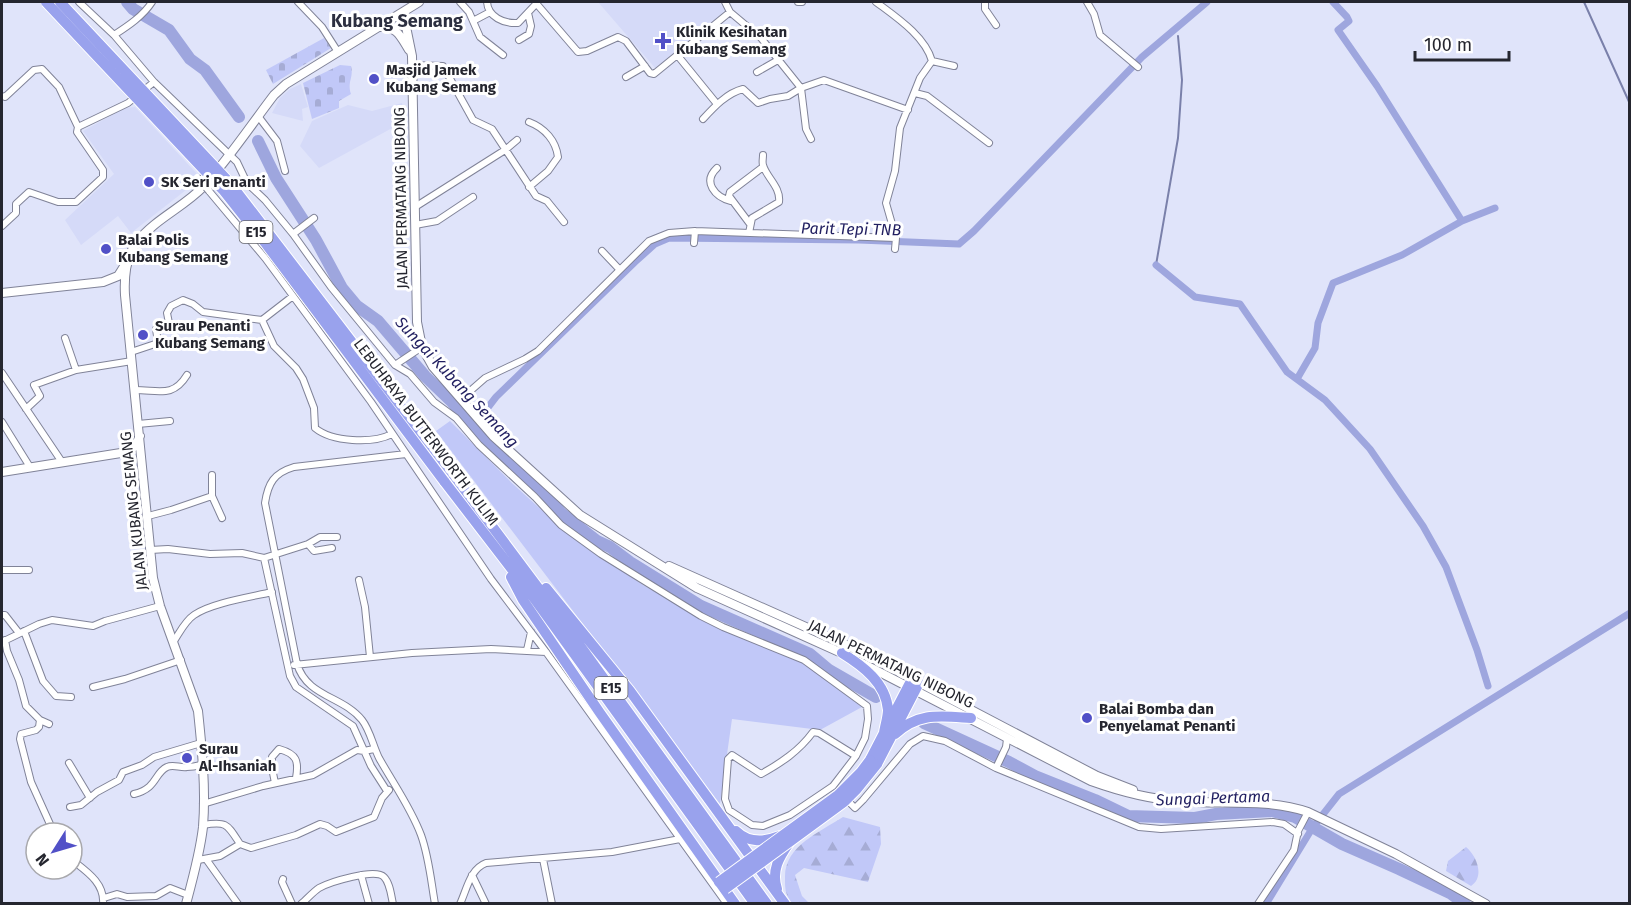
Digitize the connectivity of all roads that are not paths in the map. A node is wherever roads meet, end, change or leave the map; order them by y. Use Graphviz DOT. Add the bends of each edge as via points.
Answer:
graph roads {
  1 [pos="46,2"];
  2 [pos="60,2"];
  3 [pos="79,2"];
  4 [pos="152,2"];
  5 [pos="298,2"];
  6 [pos="419,2"];
  7 [pos="460,2"];
  8 [pos="487,2"];
  9 [pos="725,2"];
  10 [pos="798,2"];
  11 [pos="802,2"];
  12 [pos="876,2"];
  13 [pos="985,2"];
  14 [pos="1087,2"];
  15 [pos="536,3"];
  16 [pos="403,12"];
  17 [pos="490,12"];
  18 [pos="730,12"];
  19 [pos="528,13"];
  20 [pos="473,21"];
  21 [pos="996,25"];
  22 [pos="379,27"];
  23 [pos="114,34"];
  24 [pos="519,40"];
  25 [pos="338,52"];
  26 [pos="503,55"];
  27 [pos="678,56"];
  28 [pos="778,60"];
  29 [pos="412,61"];
  30 [pos="932,61"];
  31 [pos="645,66"];
  32 [pos="954,66"];
  33 [pos="1137,67"];
  34 [pos="757,72"];
  35 [pos="626,77"];
  36 [pos="154,82"];
  37 [pos="801,88"];
  38 [pos="915,93"];
  39 [pos="2,96"];
  40 [pos="717,104"];
  41 [pos="908,110"];
  42 [pos="256,117"];
  43 [pos="702,119"];
  44 [pos="529,122"];
  45 [pos="78,127"];
  46 [pos="811,139"];
  47 [pos="518,140"];
  48 [pos="989,143"];
  49 [pos="505,150"];
  50 [pos="231,153"];
  51 [pos="763,155"];
  52 [pos="763,167"];
  53 [pos="717,168"];
  54 [pos="285,171"];
  55 [pos="197,177"];
  56 [pos="529,187"];
  57 [pos="473,198"];
  58 [pos="731,201"];
  59 [pos="415,207"];
  60 [pos="312,219"];
  61 [pos="564,222"];
  62 [pos="750,224"];
  63 [pos="415,225"];
  64 [pos="2,226"];
  65 [pos="296,231"];
  66 [pos="695,232"];
  67 [pos="749,233"];
  68 [pos="694,242"];
  69 [pos="602,251"];
  70 [pos="128,260"];
  71 [pos="619,269"];
  72 [pos="103,282"];
  73 [pos="2,294"];
  74 [pos="124,294"];
  75 [pos="293,296"];
  76 [pos="262,320"];
  77 [pos="65,338"];
  78 [pos="158,343"];
  79 [pos="174,344"];
  80 [pos="418,349"];
  81 [pos="131,352"];
  82 [pos="132,362"];
  83 [pos="397,363"];
  84 [pos="76,370"];
  85 [pos="2,373"];
  86 [pos="187,375"];
  87 [pos="135,390"];
  88 [pos="461,399"];
  89 [pos="26,409"];
  90 [pos="170,421"];
  91 [pos="2,422"];
  92 [pos="138,424"];
  93 [pos="392,434"];
  94 [pos="140,436"];
  95 [pos="127,452"];
  96 [pos="406,454"];
  97 [pos="62,462"];
  98 [pos="30,467"];
  99 [pos="143,468"];
  100 [pos="2,471"];
  101 [pos="212,475"];
  102 [pos="448,478"];
  103 [pos="212,496"];
  104 [pos="148,516"];
  105 [pos="222,518"];
  106 [pos="338,537"];
  107 [pos="497,543"];
  108 [pos="308,544"];
  109 [pos="628,547"];
  110 [pos="332,548"];
  111 [pos="150,550"];
  112 [pos="274,556"];
  113 [pos="264,558"];
  114 [pos="2,570"];
  115 [pos="29,570"];
  116 [pos="359,580"];
  117 [pos="272,592"];
  118 [pos="160,606"];
  119 [pos="2,615"];
  120 [pos="22,632"];
  121 [pos="531,632"];
  122 [pos="3,641"];
  123 [pos="174,641"];
  124 [pos="527,650"];
  125 [pos="546,652"];
  126 [pos="842,653"];
  127 [pos="370,657"];
  128 [pos="181,660"];
  129 [pos="297,664"];
  130 [pos="287,665"];
  131 [pos="914,685"];
  132 [pos="93,687"];
  133 [pos="71,697"];
  134 [pos="970,718"];
  135 [pos="40,720"];
  136 [pos="49,724"];
  137 [pos="887,735"];
  138 [pos="201,743"];
  139 [pos="1007,743"];
  140 [pos="374,749"];
  141 [pos="364,751"];
  142 [pos="856,756"];
  143 [pos="69,763"];
  144 [pos="201,765"];
  145 [pos="997,765"];
  146 [pos="296,778"];
  147 [pos="275,783"];
  148 [pos="833,786"];
  149 [pos="395,787"];
  150 [pos="387,791"];
  151 [pos="134,794"];
  152 [pos="1144,796"];
  153 [pos="90,798"];
  154 [pos="203,804"];
  155 [pos="70,807"];
  156 [pos="719,814"];
  157 [pos="1308,815"];
  158 [pos="49,821"];
  159 [pos="203,825"];
  160 [pos="1298,833"];
  161 [pos="680,838"];
  162 [pos="786,839"];
  163 [pos="240,844"];
  164 [pos="202,859"];
  165 [pos="543,859"];
  166 [pos="755,862"];
  167 [pos="84,871"];
  168 [pos="361,875"];
  169 [pos="472,875"];
  170 [pos="283,879"];
  171 [pos="722,886"];
  172 [pos="187,899"];
  173 [pos="783,900"];
  174 [pos="104,901"];
  175 [pos="238,903"];
  176 [pos="292,903"];
  177 [pos="301,903"];
  178 [pos="369,903"];
  179 [pos="393,903"];
  180 [pos="435,903"];
  181 [pos="460,903"];
  182 [pos="486,903"];
  183 [pos="552,903"];
  184 [pos="726,903"];
  185 [pos="735,903"];
  186 [pos="755,903"];
  187 [pos="767,903"];
  188 [pos="1258,903"];
  189 [pos="1486,903"];
  1 -- 102 [label="highway, LEBUHRAYA BUTTERWORTH KULIM / E15, bridge" via="223,190"];
  2 -- 102 [label="highway, LEBUHRAYA BUTTERWORTH KULIM / E15, bridge" via="230,183"];
  3 -- 23 [label="street"];
  4 -- 23 [label="street"];
  5 -- 25 [label="street" via="322,27"];
  6 -- 16 [label="main road, JALAN KUBANG SEMANG"];
  7 -- 20 [label="street"];
  8 -- 17 [label="street"];
  9 -- 18 [label="street"];
  10 -- 11 [label="street"];
  12 -- 30 [label="street" via="923,44"];
  13 -- 21 [label="street" via="985,9"];
  14 -- 33 [label="street" via="1100,35"];
  15 -- 19 [label="street"];
  15 -- 31 [label="street" via="578,52 618,37 626,41"];
  16 -- 22 [label="main road, JALAN KUBANG SEMANG"];
  16 -- 29 [label="main road, JALAN PERMATANG NIBONG"];
  17 -- 19 [label="street" via="511,23 518,23"];
  17 -- 20 [label="street"];
  18 -- 27 [label="street"];
  18 -- 28 [label="street" via="761,38"];
  19 -- 24 [label="street" via="530,34"];
  20 -- 26 [label="street" via="480,37"];
  22 -- 25 [label="main road, JALAN KUBANG SEMANG"];
  22 -- 29 [label="main road" via="388,26 399,33"];
  23 -- 36 [label="street"];
  25 -- 42 [label="main road, JALAN KUBANG SEMANG" via="286,84"];
  27 -- 31 [label="street" via="654,74"];
  27 -- 40 [label="street"];
  28 -- 34 [label="street"];
  28 -- 37 [label="street"];
  29 -- 49 [label="street" via="443,66 473,120 490,128"];
  29 -- 59 [label="main road, JALAN PERMATANG NIBONG"];
  30 -- 32 [label="street"];
  30 -- 38 [label="street"];
  31 -- 35 [label="street"];
  36 -- 45 [label="street" via="128,103"];
  36 -- 50 [label="street"];
  37 -- 40 [label="street" via="788,96 758,103 743,89 737,90"];
  37 -- 41 [label="street" via="824,80"];
  37 -- 46 [label="street"];
  38 -- 41 [label="street"];
  38 -- 48 [label="street" via="927,96"];
  39 -- 45 [label="street" via="34,70 42,69 59,87"];
  40 -- 43 [label="street"];
  41 -- 67 [label="street" via="900,128 886,203 896,243"];
  42 -- 50 [label="main road, JALAN KUBANG SEMANG"];
  42 -- 54 [label="street" via="278,141"];
  44 -- 56 [label="street" via="544,130 557,147 558,157"];
  45 -- 64 [label="street" via="77,132 103,170 103,177 76,202 58,202 29,192"];
  47 -- 49 [label="street"];
  49 -- 56 [label="street"];
  49 -- 59 [label="street"];
  50 -- 65 [label="street" via="247,183"];
  50 -- 70 [label="main road, JALAN KUBANG SEMANG" via="203,187 136,242"];
  51 -- 52 [label="street"];
  52 -- 58 [label="street" via="730,192"];
  52 -- 62 [label="street" via="780,196 779,202 752,218"];
  53 -- 58 [label="street" via="709,181 719,195"];
  55 -- 75 [label="street, bridge"];
  56 -- 61 [label="street" via="536,196 548,201"];
  57 -- 63 [label="street" via="437,220"];
  58 -- 62 [label="street"];
  59 -- 63 [label="main road, JALAN PERMATANG NIBONG"];
  60 -- 65 [label="street"];
  62 -- 67 [label="street"];
  63 -- 80 [label="main road, JALAN PERMATANG NIBONG"];
  65 -- 83 [label="street" via="332,287"];
  66 -- 67 [label="street"];
  66 -- 68 [label="street"];
  66 -- 71 [label="street" via="669,233 650,241"];
  69 -- 71 [label="street"];
  70 -- 72 [label="main road" via="118,276"];
  70 -- 74 [label="main road, JALAN KUBANG SEMANG"];
  71 -- 88 [label="street" via="538,351 485,378"];
  72 -- 73 [label="main road"];
  72 -- 74 [label="main road"];
  74 -- 81 [label="main road, JALAN KUBANG SEMANG"];
  75 -- 76 [label="street"];
  75 -- 93 [label="street"];
  76 -- 78 [label="street" via="203,312 183,300 167,312 169,323 156,329"];
  76 -- 93 [label="street" via="274,346 303,379 314,408 315,428 330,438 380,439"];
  77 -- 84 [label="street"];
  78 -- 79 [label="street"];
  78 -- 81 [label="street"];
  80 -- 83 [label="street"];
  80 -- 88 [label="main road, JALAN PERMATANG NIBONG"];
  81 -- 82 [label="main road, JALAN KUBANG SEMANG"];
  82 -- 84 [label="street"];
  82 -- 87 [label="main road, JALAN KUBANG SEMANG"];
  83 -- 142 [label="street" via="570,531 701,616 804,660 867,706 865,738"];
  84 -- 89 [label="street" via="34,385 40,396"];
  85 -- 89 [label="street"];
  86 -- 87 [label="street" via="172,391"];
  87 -- 92 [label="main road, JALAN KUBANG SEMANG"];
  88 -- 109 [label="main road, JALAN PERMATANG NIBONG" via="493,436 580,515"];
  89 -- 97 [label="street"];
  90 -- 92 [label="street"];
  91 -- 98 [label="street"];
  92 -- 94 [label="main road, JALAN KUBANG SEMANG"];
  93 -- 96 [label="street"];
  94 -- 95 [label="main road"];
  94 -- 99 [label="main road, JALAN KUBANG SEMANG"];
  95 -- 97 [label="main road"];
  95 -- 99 [label="main road"];
  96 -- 112 [label="street" via="282,470 268,486 265,503"];
  96 -- 121 [label="street"];
  97 -- 98 [label="main road"];
  98 -- 100 [label="main road"];
  99 -- 104 [label="main road, JALAN KUBANG SEMANG"];
  101 -- 103 [label="street"];
  102 -- 107 [label="highway, LEBUHRAYA BUTTERWORTH KULIM / E15"];
  103 -- 104 [label="street"];
  103 -- 105 [label="street"];
  104 -- 111 [label="main road, JALAN KUBANG SEMANG"];
  106 -- 108 [label="street" via="320,537"];
  107 -- 156 [label="highway" via="544,585 630,691"];
  107 -- 171 [label="highway" via="523,600"];
  107 -- 186 [label="highway, LEBUHRAYA BUTTERWORTH KULIM / E15"];
  107 -- 187 [label="highway, LEBUHRAYA BUTTERWORTH KULIM / E15"];
  108 -- 110 [label="street" via="314,551"];
  108 -- 112 [label="street"];
  109 -- 126 [label="main road, JALAN PERMATANG NIBONG" via="697,588"];
  109 -- 131 [label="main road, JALAN PERMATANG NIBONG" via="855,649"];
  111 -- 113 [label="street" via="243,553"];
  111 -- 118 [label="main road, JALAN KUBANG SEMANG"];
  112 -- 113 [label="street"];
  112 -- 129 [label="street"];
  113 -- 117 [label="street"];
  114 -- 115 [label="street"];
  116 -- 127 [label="street"];
  117 -- 123 [label="street" via="195,614"];
  117 -- 130 [label="street"];
  118 -- 120 [label="street" via="93,626 52,620"];
  118 -- 123 [label="main road, JALAN KUBANG SEMANG"];
  119 -- 120 [label="street"];
  120 -- 122 [label="street"];
  120 -- 133 [label="street" via="47,686 56,696"];
  121 -- 124 [label="street"];
  121 -- 125 [label="street"];
  122 -- 135 [label="street" via="20,680 26,706"];
  123 -- 128 [label="main road, JALAN KUBANG SEMANG"];
  124 -- 125 [label="street"];
  124 -- 127 [label="street"];
  125 -- 161 [label="street"];
  126 -- 131 [label="main road, JALAN PERMATANG NIBONG"];
  126 -- 137 [label="highway" via="859,663 883,692 888,710"];
  127 -- 129 [label="street"];
  128 -- 132 [label="street"];
  128 -- 138 [label="main road, JALAN KUBANG SEMANG" via="198,711"];
  129 -- 130 [label="street"];
  129 -- 140 [label="street" via="302,678 312,687 355,712 364,722"];
  130 -- 141 [label="street" via="296,687 353,726"];
  131 -- 134 [label="main road, JALAN PERMATANG NIBONG"];
  131 -- 137 [label="highway"];
  131 -- 152 [label="main road, JALAN PERMATANG NIBONG"];
  134 -- 137 [label="highway" via="920,718"];
  134 -- 139 [label="main road, JALAN PERMATANG NIBONG"];
  135 -- 136 [label="street"];
  135 -- 158 [label="street" via="36,730 21,734 20,739 31,782"];
  137 -- 162 [label="highway, bridge" via="856,790"];
  138 -- 144 [label="main road, JALAN KUBANG SEMANG"];
  138 -- 153 [label="street" via="154,757 123,772 119,780"];
  139 -- 145 [label="street"];
  139 -- 152 [label="main road, JALAN PERMATANG NIBONG" via="1091,781"];
  140 -- 141 [label="street"];
  140 -- 149 [label="street"];
  141 -- 146 [label="street" via="357,750 313,775"];
  141 -- 150 [label="street"];
  142 -- 148 [label="street"];
  142 -- 148 [label="street" via="813,732 781,763 761,774 732,755 728,759 725,799 729,810 741,819 763,826 790,815"];
  143 -- 153 [label="street"];
  144 -- 151 [label="street" via="169,765 151,786"];
  144 -- 154 [label="main road, JALAN KUBANG SEMANG"];
  145 -- 148 [label="street" via="945,741 923,736 910,744 855,808"];
  145 -- 160 [label="street" via="1139,827 1273,822"];
  146 -- 147 [label="street"];
  146 -- 147 [label="street" via="295,758 279,749 272,757"];
  147 -- 154 [label="street"];
  149 -- 150 [label="street"];
  149 -- 180 [label="street" via="422,836"];
  150 -- 163 [label="street" via="374,817 336,832 320,824 251,848"];
  152 -- 157 [label="main road, JALAN PERMATANG NIBONG" via="1263,803 1293,807"];
  153 -- 155 [label="street"];
  154 -- 159 [label="main road, JALAN KUBANG SEMANG"];
  156 -- 162 [label="highway, bridge" via="741,836 755,840"];
  156 -- 166 [label="highway"];
  157 -- 160 [label="street"];
  157 -- 189 [label="main road, JALAN PERMATANG NIBONG" via="1396,854"];
  159 -- 163 [label="street" via="220,822"];
  159 -- 164 [label="main road, JALAN KUBANG SEMANG"];
  160 -- 188 [label="street" via="1294,850"];
  161 -- 165 [label="street" via="612,852"];
  161 -- 184 [label="street"];
  162 -- 166 [label="highway, bridge"];
  162 -- 173 [label="highway" via="775,869 775,884"];
  163 -- 164 [label="street" via="220,856"];
  164 -- 172 [label="main road, JALAN KUBANG SEMANG"];
  164 -- 175 [label="street"];
  165 -- 169 [label="street" via="486,863"];
  165 -- 183 [label="street"];
  166 -- 171 [label="highway, bridge"];
  166 -- 173 [label="highway"];
  167 -- 174 [label="street" via="99,884"];
  168 -- 177 [label="street" via="319,888"];
  168 -- 178 [label="street"];
  168 -- 179 [label="street" via="381,874 390,887"];
  169 -- 181 [label="street"];
  169 -- 182 [label="street"];
  170 -- 176 [label="street"];
  171 -- 185 [label="highway"];
  172 -- 174 [label="street" via="170,888 156,896 117,894"];
}
